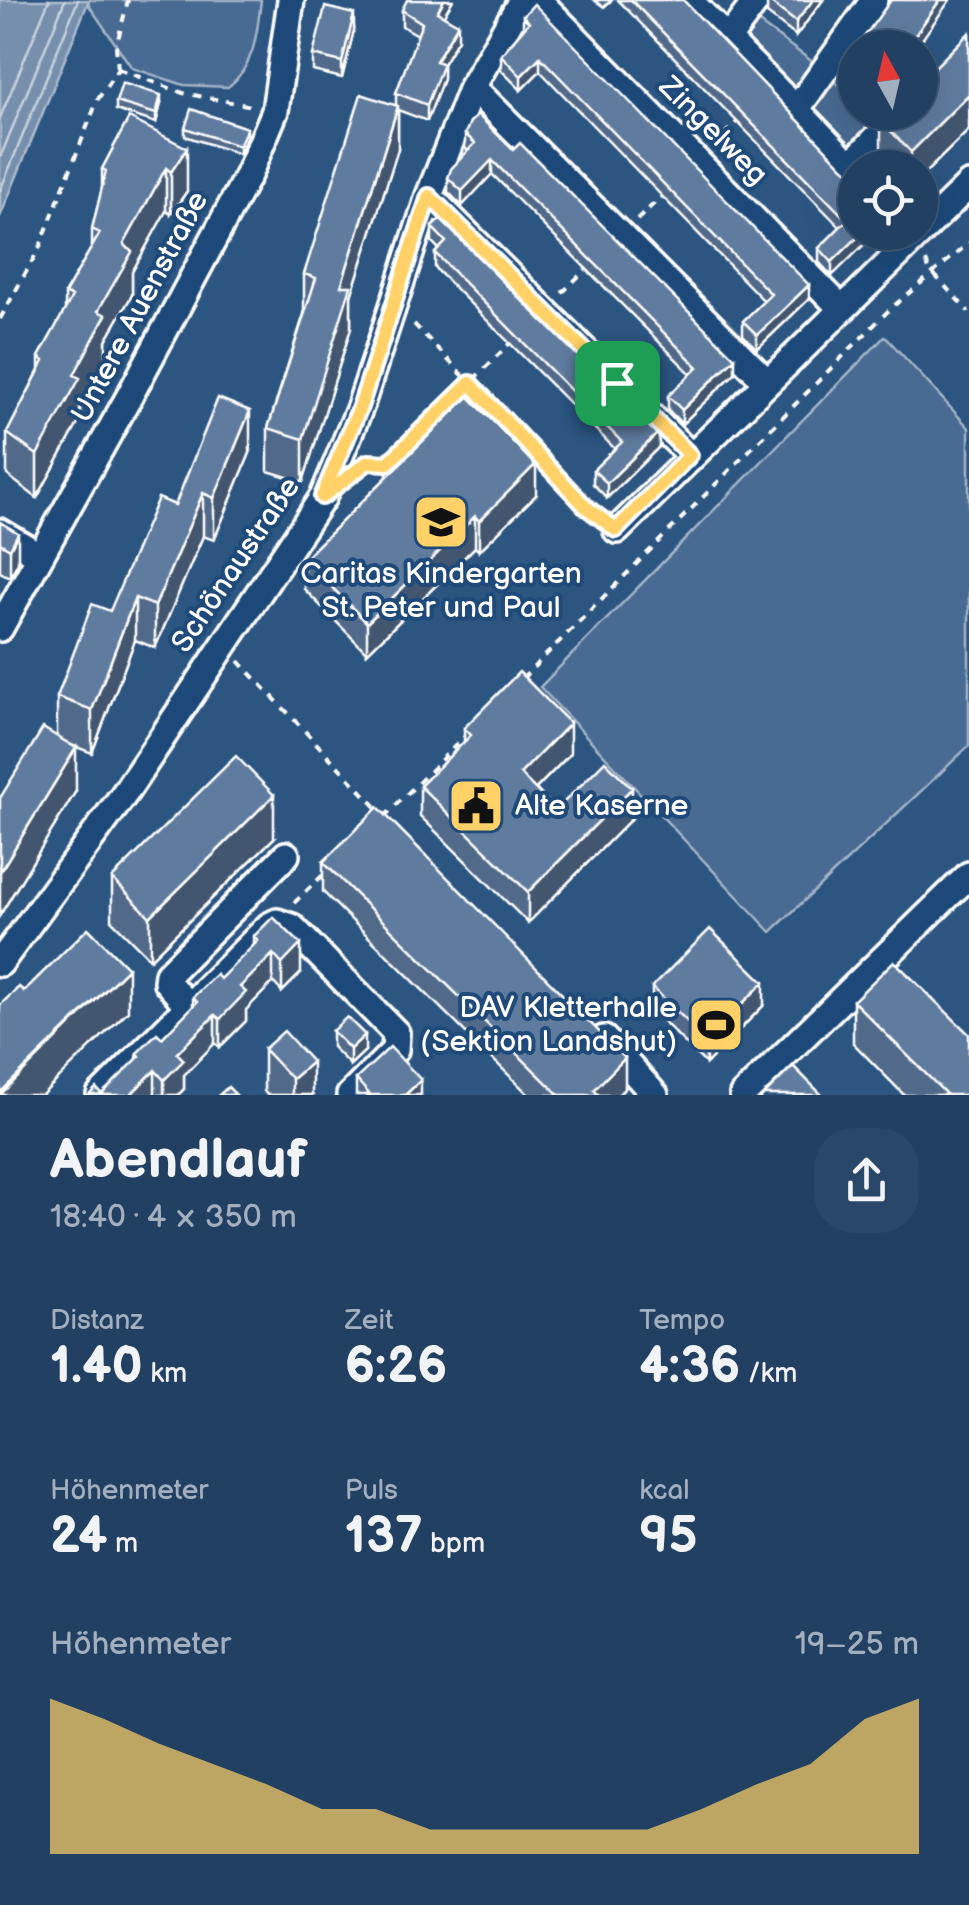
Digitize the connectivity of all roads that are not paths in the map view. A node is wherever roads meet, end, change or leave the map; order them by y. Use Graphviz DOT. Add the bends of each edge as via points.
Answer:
graph roads {
  1 [pos="292,0"];
  2 [pos="522,0"];
  3 [pos="538,0"];
  4 [pos="689,0"];
  5 [pos="757,0"];
  6 [pos="874,0"];
  7 [pos="727,40"];
  8 [pos="472,87"];
  9 [pos="796,110"];
  10 [pos="886,130"];
  11 [pos="867,150"];
  12 [pos="838,153"];
  13 [pos="969,186"];
  14 [pos="429,196"];
  15 [pos="938,214"];
  16 [pos="899,250"];
  17 [pos="842,308"];
  18 [pos="768,382"];
  19 [pos="690,455"];
  20 [pos="616,530"];
  21 [pos="0,532"];
  22 [pos="40,556"];
  23 [pos="0,628"];
  24 [pos="286,856"];
  25 [pos="969,875"];
  26 [pos="0,963"];
  27 [pos="189,1007"];
  28 [pos="582,1018"];
  29 [pos="100,1095"];
  30 [pos="350,1095"];
  31 [pos="655,1095"];
  32 [pos="743,1095"];
  1 -- 22 [label="street, Untere Auenstraße" via="275,111 229,212"];
  2 -- 8 [label="street, Schönaustraße"];
  3 -- 17 [label="street, Zingelweg"];
  4 -- 7 [label="street"];
  5 -- 7 [label="street"];
  6 -- 9 [label="street"];
  7 -- 9 [label="street"];
  8 -- 14 [label="street, Schönaustraße"];
  8 -- 18 [label="street"];
  9 -- 12 [label="street"];
  10 -- 11 [label="street"];
  13 -- 15 [label="street"];
  14 -- 19 [label="street"];
  14 -- 26 [label="street, Schönaustraße" via="360,407 322,497 125,793"];
  16 -- 17 [label="street"];
  17 -- 18 [label="street"];
  18 -- 19 [label="street"];
  19 -- 20 [label="street"];
  21 -- 22 [label="street"];
  22 -- 23 [label="street, Untere Auenstraße"];
  24 -- 27 [label="street" via="168,974 167,982"];
  25 -- 32 [label="street" via="884,970"];
  27 -- 29 [label="street"];
  27 -- 30 [label="street" via="269,926 292,927 396,1033 395,1050"];
  28 -- 31 [label="street"];
}
